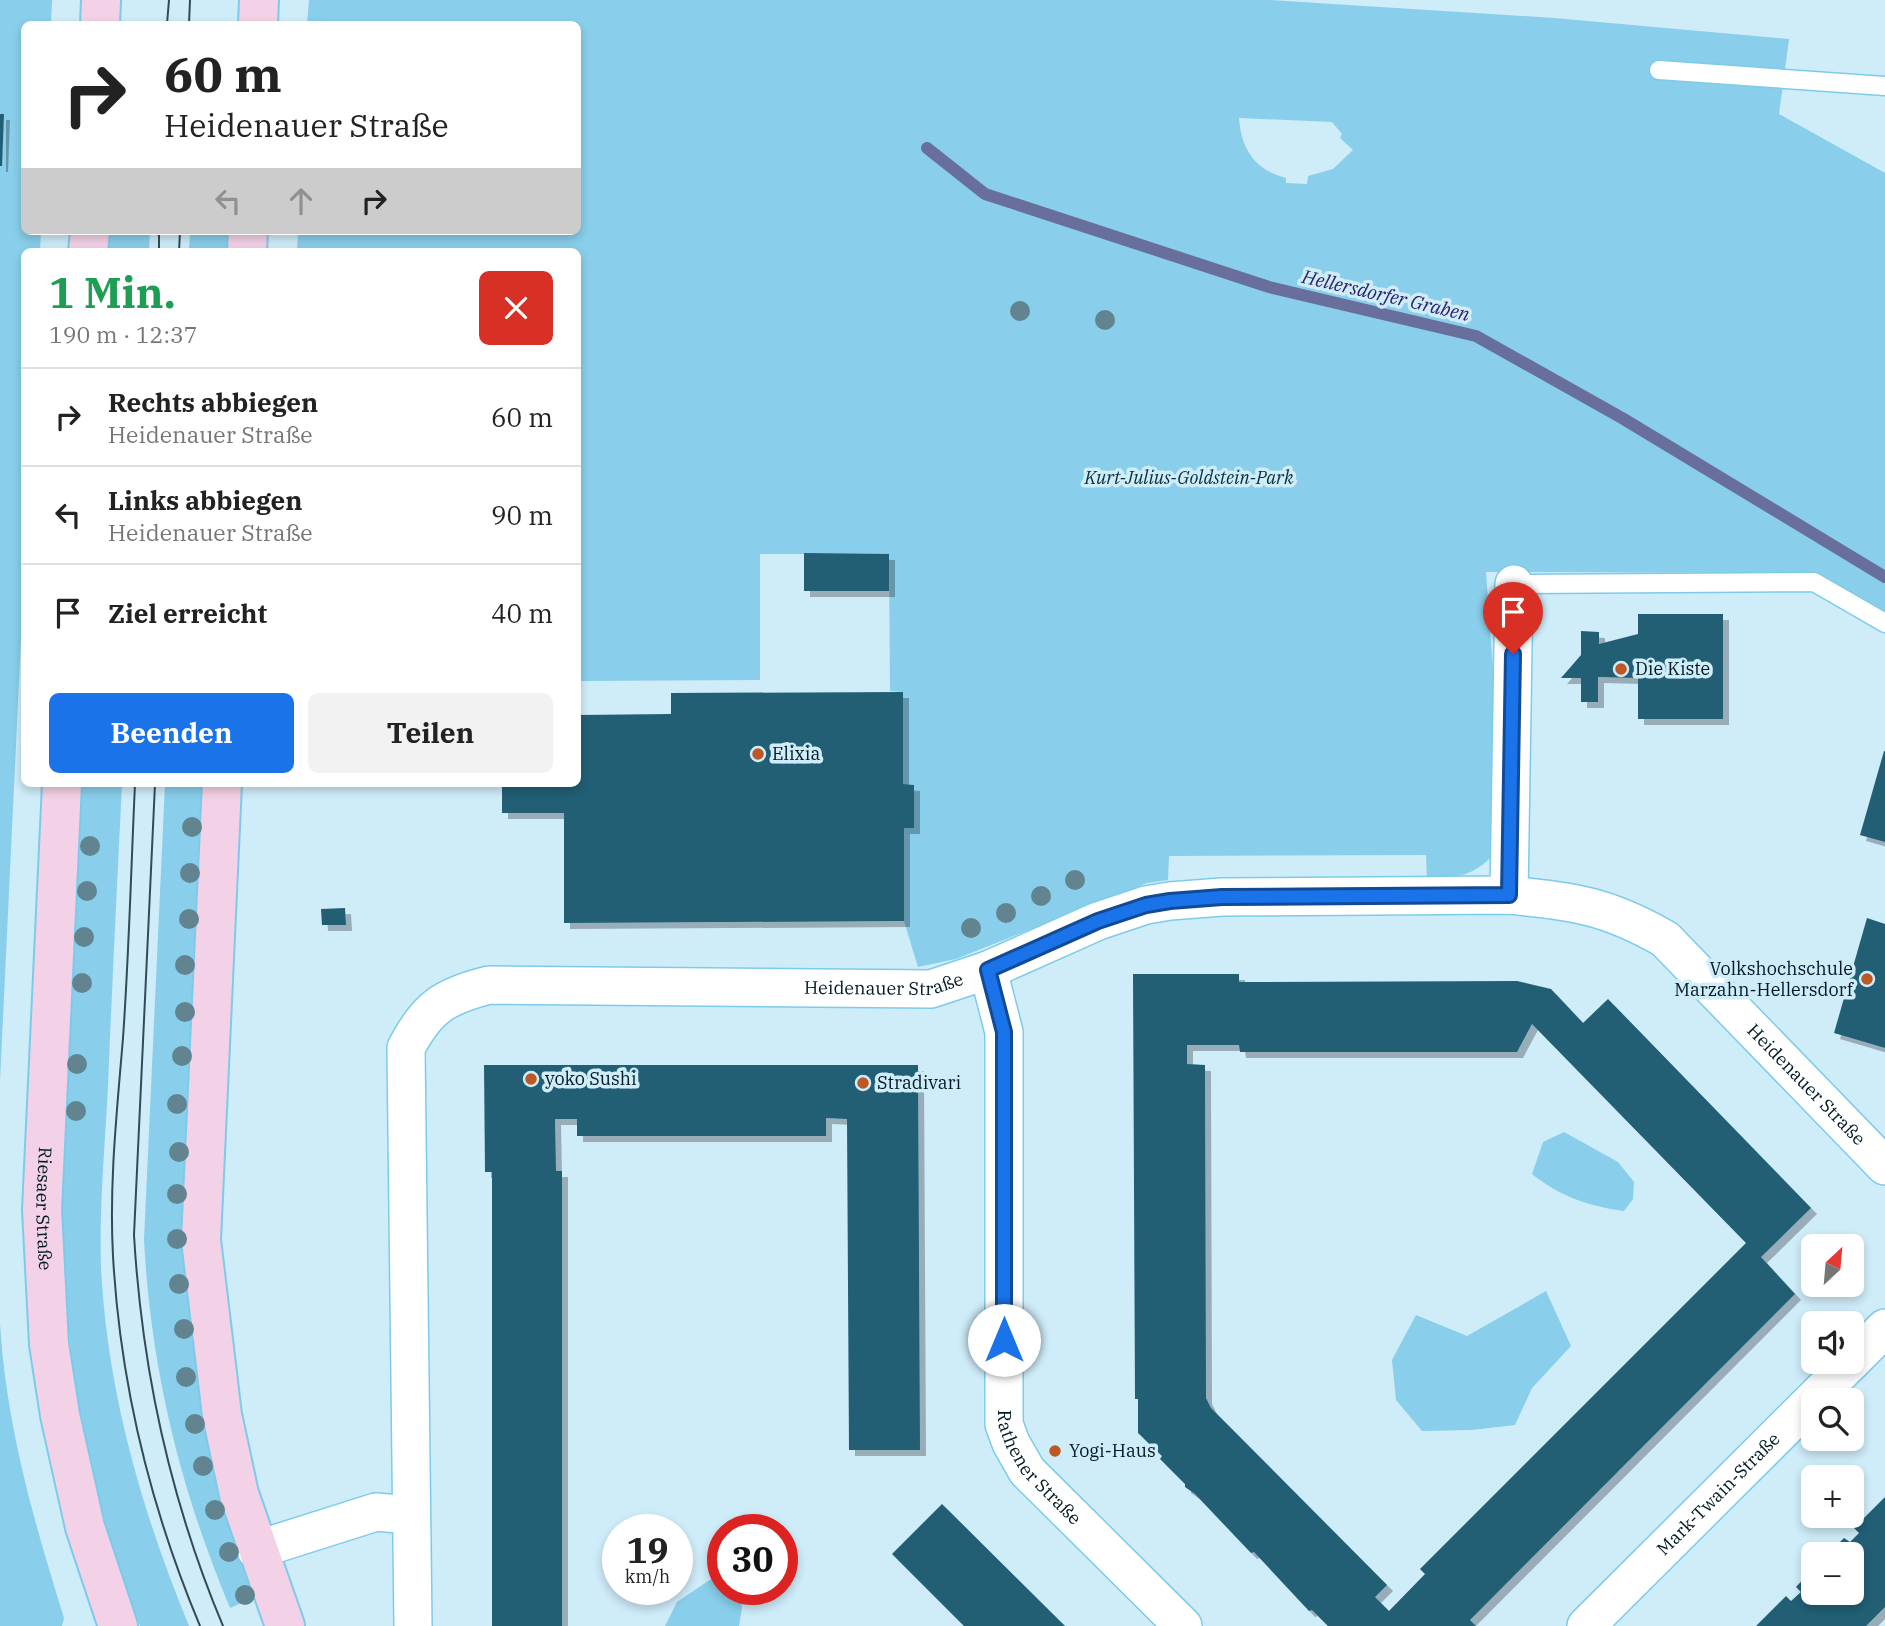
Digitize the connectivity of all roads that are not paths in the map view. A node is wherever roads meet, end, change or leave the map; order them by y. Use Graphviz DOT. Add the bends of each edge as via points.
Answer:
graph roads {
  1 [pos="101,0"];
  2 [pos="259,0"];
  3 [pos="100,21"];
  4 [pos="258,21"];
  5 [pos="1660,70"];
  6 [pos="1885,86"];
  7 [pos="1514,584"];
  8 [pos="1885,623"];
  9 [pos="62,787"];
  10 [pos="222,787"];
  11 [pos="1509,895"];
  12 [pos="988,970"];
  13 [pos="1885,1166"];
  14 [pos="1885,1328"];
  15 [pos="1864,1348"];
  16 [pos="1838,1374"];
  17 [pos="411,1514"];
  18 [pos="256,1550"];
  19 [pos="118,1626"];
  20 [pos="285,1626"];
  21 [pos="413,1626"];
  22 [pos="1183,1626"];
  23 [pos="1586,1626"];
  1 -- 3 [label="main road"];
  2 -- 4 [label="main road"];
  5 -- 6 [label="lane"];
  7 -- 8 [label="lane" via="1814,582"];
  7 -- 11 [label="street"];
  9 -- 19 [label="main road, Riesaer Straße" via="42,1210 49,1344 85,1527"];
  10 -- 18 [label="main road" via="201,1240 222,1415"];
  11 -- 12 [label="street, Heidenauer Straße" via="1170,901 1098,921"];
  11 -- 13 [label="street, Heidenauer Straße" via="1592,905 1629,918 1665,939"];
  12 -- 17 [label="street, Heidenauer Straße" via="931,989 489,985 453,994 417,1027 406,1048"];
  12 -- 22 [label="street, Rathener Straße" via="1004,1032 1004,1424 1027,1471"];
  14 -- 15 [label="street, Mark-Twain-Straße"];
  16 -- 23 [label="street, Mark-Twain-Straße"];
  17 -- 18 [label="street" via="376,1512"];
  17 -- 21 [label="street"];
  18 -- 20 [label="main road"];
}
